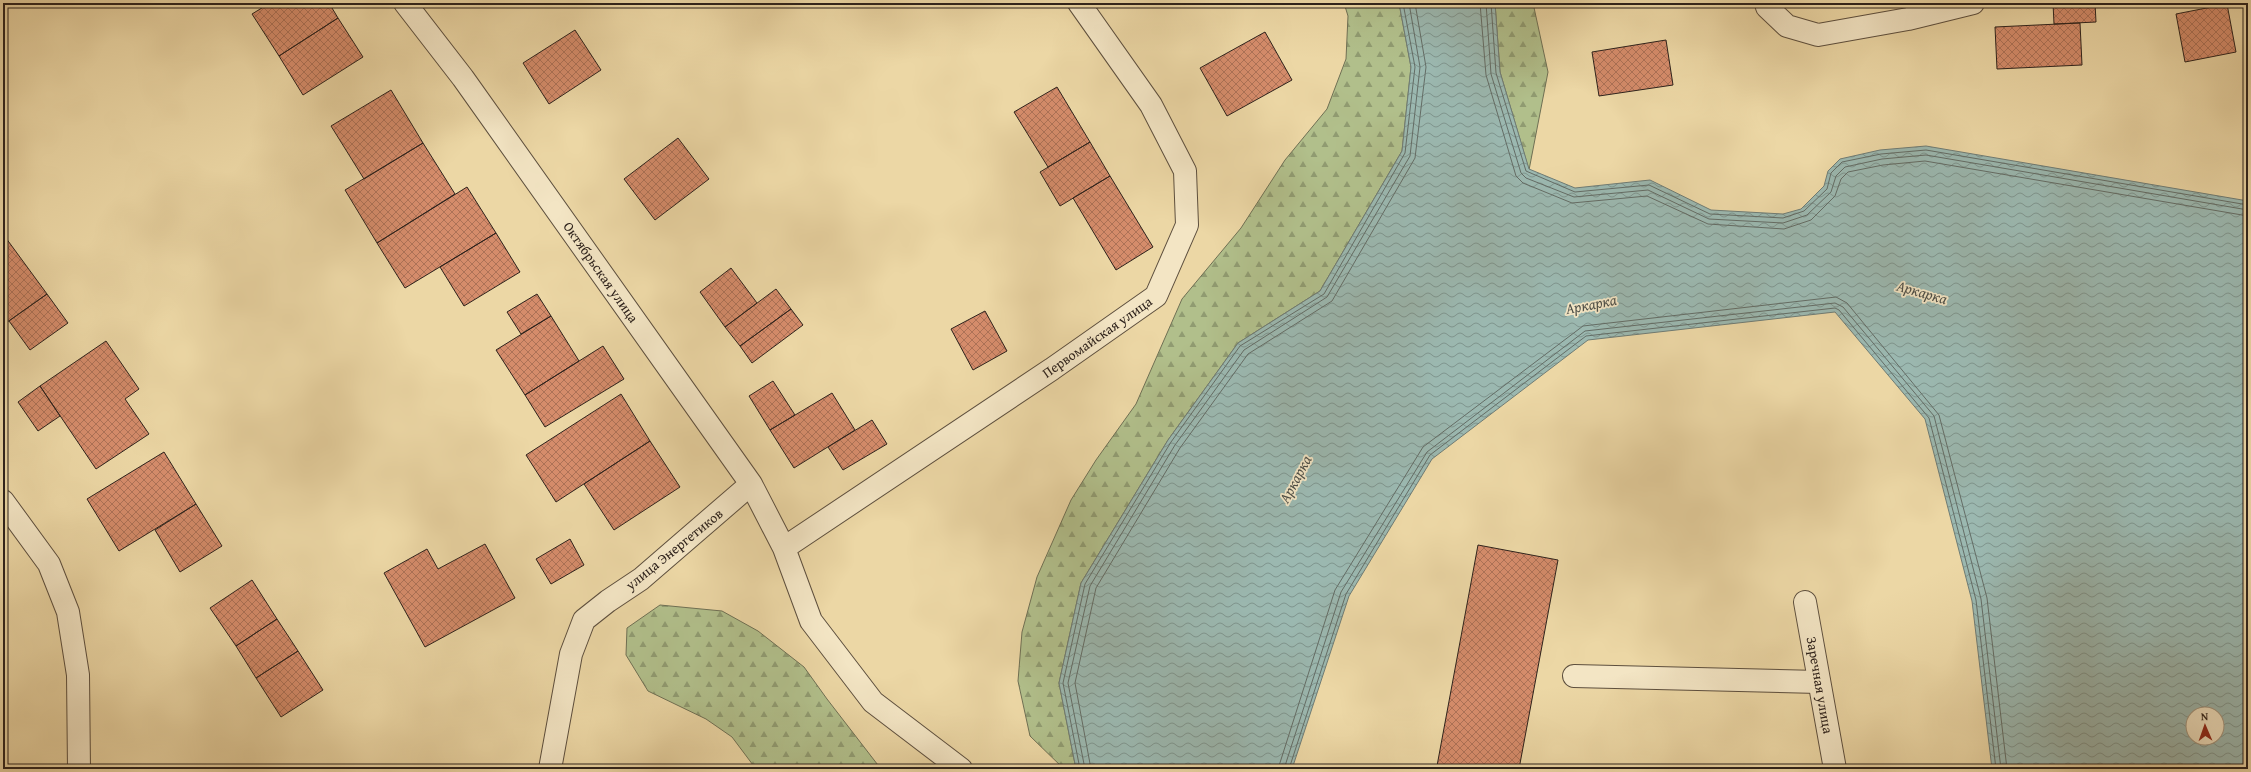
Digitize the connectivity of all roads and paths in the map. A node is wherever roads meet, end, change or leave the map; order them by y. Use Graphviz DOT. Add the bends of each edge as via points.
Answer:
graph roads {
  1 [pos="405,3"];
  2 [pos="1079,3"];
  3 [pos="1973,3"];
  4 [pos="1766,5"];
  5 [pos="752,484"];
  6 [pos="3,501"];
  7 [pos="784,548"];
  8 [pos="1805,602"];
  9 [pos="1574,676"];
  10 [pos="1819,682"];
  11 [pos="79,769"];
  12 [pos="550,769"];
  13 [pos="961,769"];
  14 [pos="1835,769"];
  1 -- 5 [label="street, Октябрьская улица" via="463,78"];
  2 -- 7 [label="street, Первомайская улица" via="1151,105 1185,172 1187,225 1156,296 1046,373"];
  3 -- 4 [label="street" via="1818,35 1786,26"];
  5 -- 7 [label="street, Октябрьская улица"];
  5 -- 12 [label="street, улица Энергетиков" via="641,579 584,620 571,654"];
  6 -- 11 [label="street" via="49,564 68,612 78,675"];
  7 -- 13 [label="street, Октябрьская улица" via="811,621 873,702"];
  8 -- 10 [label="street, Заречная улица"];
  9 -- 10 [label="street"];
  10 -- 14 [label="street, Заречная улица"];
}
